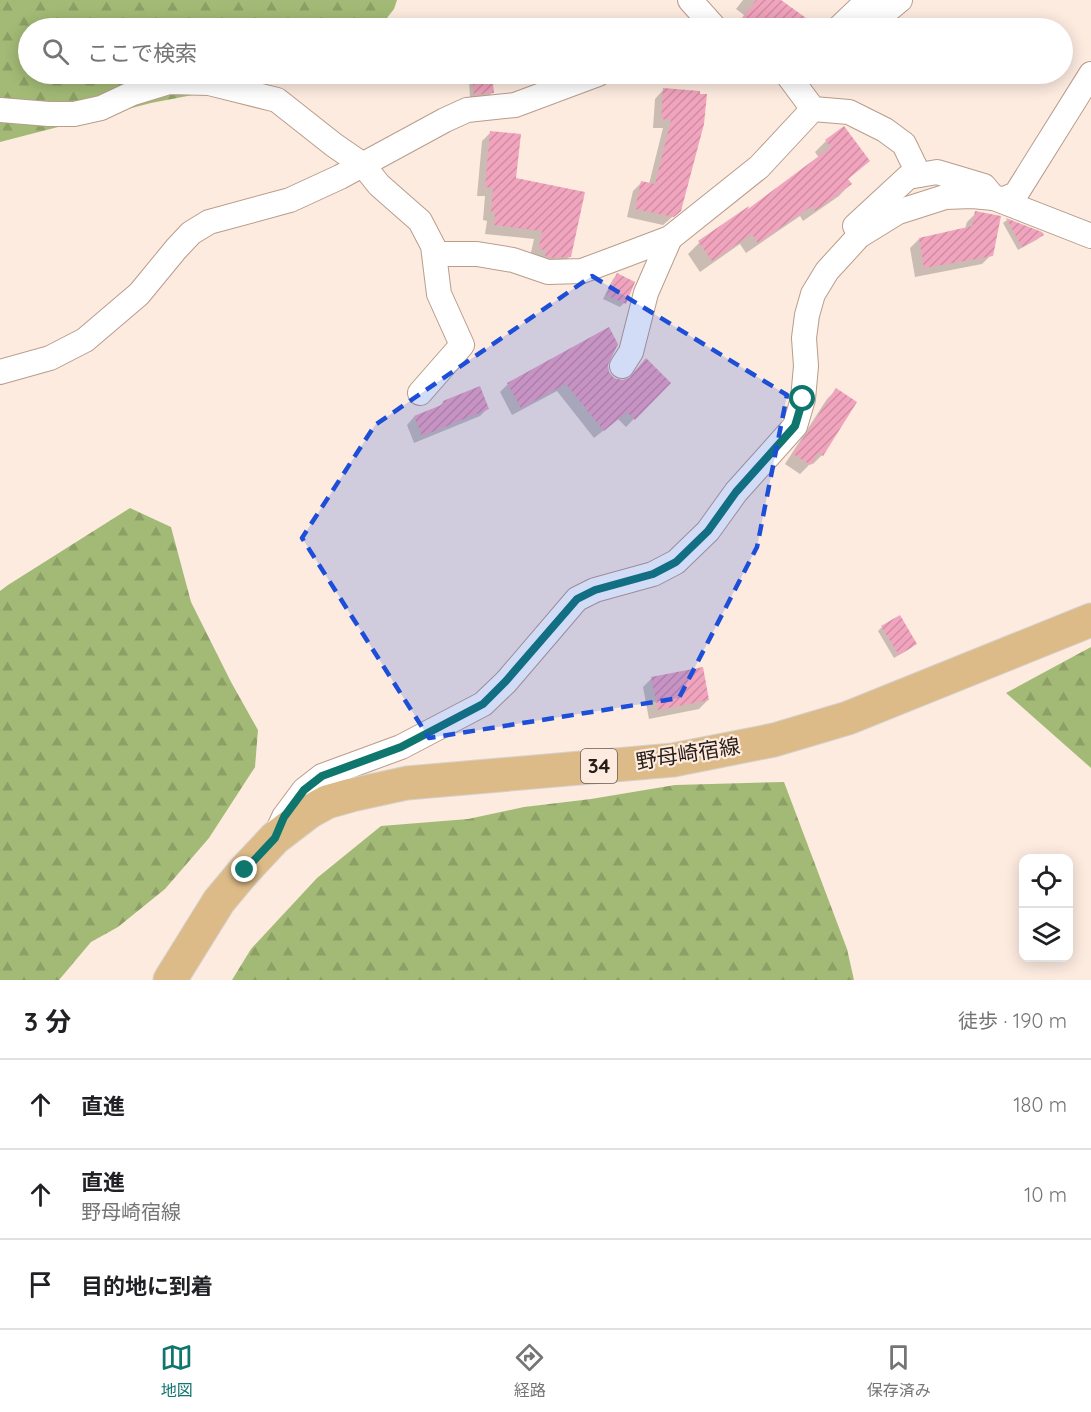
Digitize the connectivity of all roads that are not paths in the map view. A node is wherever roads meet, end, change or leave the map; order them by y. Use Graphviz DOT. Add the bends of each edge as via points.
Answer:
graph roads {
  1 [pos="690,0"];
  2 [pos="900,0"];
  3 [pos="707,18"];
  4 [pos="849,18"];
  5 [pos="1091,74"];
  6 [pos="162,84"];
  7 [pos="217,84"];
  8 [pos="571,84"];
  9 [pos="798,84"];
  10 [pos="1083,103"];
  11 [pos="813,109"];
  12 [pos="0,110"];
  13 [pos="363,165"];
  14 [pos="919,175"];
  15 [pos="994,198"];
  16 [pos="1091,236"];
  17 [pos="670,238"];
  18 [pos="849,246"];
  19 [pos="435,254"];
  20 [pos="622,366"];
  21 [pos="0,372"];
  22 [pos="420,393"];
  23 [pos="1091,620"];
  24 [pos="275,838"];
  25 [pos="170,980"];
  1 -- 3 [label="street"];
  2 -- 4 [label="street" via="883,14 863,5"];
  5 -- 10 [label="street"];
  6 -- 12 [label="street" via="101,108 74,114"];
  7 -- 13 [label="street" via="277,100"];
  8 -- 13 [label="street" via="515,105 467,110"];
  9 -- 11 [label="street"];
  10 -- 15 [label="street" via="1016,194"];
  11 -- 14 [label="street" via="849,112 885,130 904,144"];
  11 -- 17 [label="street" via="759,167"];
  13 -- 19 [label="street" via="379,185 420,220"];
  13 -- 21 [label="street" via="290,200 208,222 191,233 139,294 85,340 50,358"];
  14 -- 15 [label="street" via="937,172 984,186"];
  14 -- 18 [label="street" via="908,177 855,225"];
  15 -- 16 [label="street"];
  15 -- 18 [label="street" via="945,197 898,212"];
  17 -- 19 [label="street" via="582,272 548,272 513,260 477,254"];
  17 -- 20 [label="street" via="646,293 631,352"];
  18 -- 24 [label="street" via="813,294 804,338 803,399 795,426 736,492 708,531 669,566 577,599 483,704 401,747 322,776 304,790 284,817"];
  19 -- 22 [label="street" via="439,294 462,345"];
  23 -- 24 [label="main road, 野母崎宿線 / 34" via="848,718 774,740 673,760 407,783 327,802"];
  24 -- 25 [label="main road, 野母崎宿線 / 34" via="219,901"];
}
